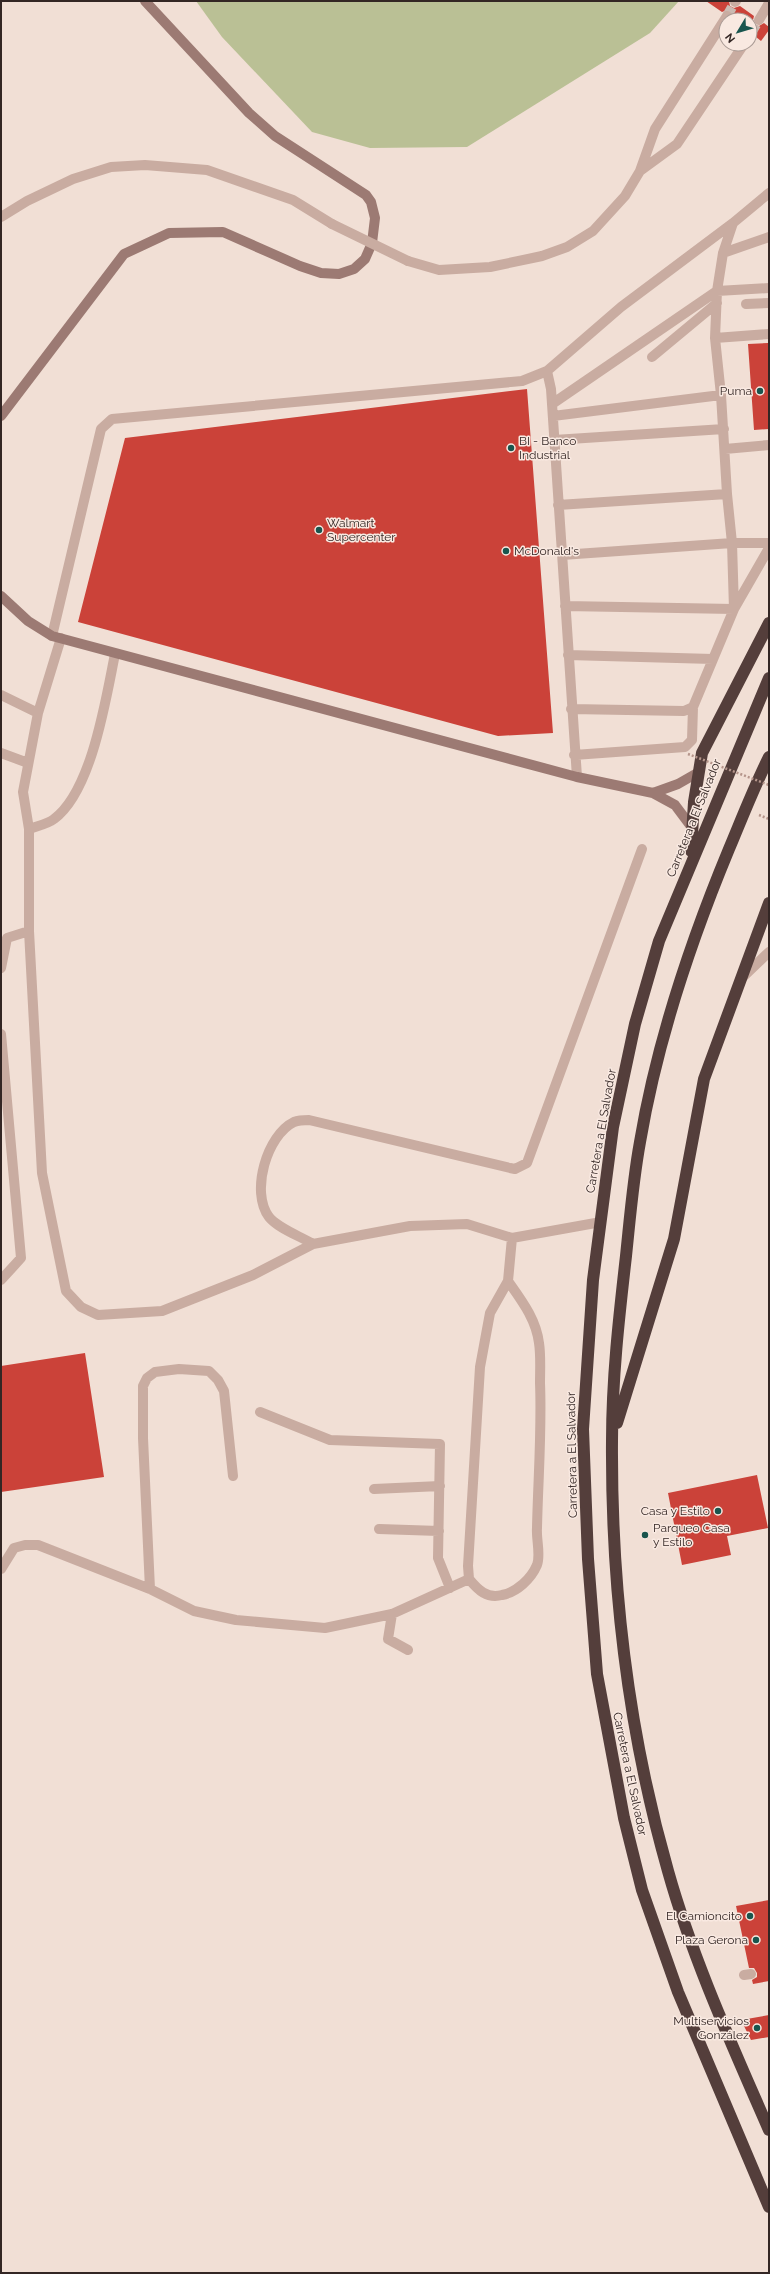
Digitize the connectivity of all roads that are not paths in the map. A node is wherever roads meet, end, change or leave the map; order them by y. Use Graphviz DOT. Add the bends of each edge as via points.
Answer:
graph roads {
  1 [pos="145,1"];
  2 [pos="769,3"];
  3 [pos="759,20"];
  4 [pos="718,30"];
  5 [pos="739,52"];
  6 [pos="640,171"];
  7 [pos="769,193"];
  8 [pos="1,217"];
  9 [pos="733,223"];
  10 [pos="769,238"];
  11 [pos="723,253"];
  12 [pos="769,288"];
  13 [pos="717,290"];
  14 [pos="769,302"];
  15 [pos="716,303"];
  16 [pos="746,304"];
  17 [pos="769,334"];
  18 [pos="715,338"];
  19 [pos="652,357"];
  20 [pos="547,371"];
  21 [pos="721,395"];
  22 [pos="552,404"];
  23 [pos="1,416"];
  24 [pos="552,416"];
  25 [pos="724,428"];
  26 [pos="554,440"];
  27 [pos="769,445"];
  28 [pos="725,449"];
  29 [pos="727,494"];
  30 [pos="558,505"];
  31 [pos="732,543"];
  32 [pos="769,543"];
  33 [pos="769,548"];
  34 [pos="562,556"];
  35 [pos="1,596"];
  36 [pos="565,606"];
  37 [pos="734,609"];
  38 [pos="769,623"];
  39 [pos="56,637"];
  40 [pos="115,654"];
  41 [pos="568,655"];
  42 [pos="713,658"];
  43 [pos="769,678"];
  44 [pos="1,695"];
  45 [pos="693,707"];
  46 [pos="571,709"];
  47 [pos="38,713"];
  48 [pos="1,753"];
  49 [pos="574,755"];
  50 [pos="769,757"];
  51 [pos="28,763"];
  52 [pos="699,772"];
  53 [pos="577,777"];
  54 [pos="653,793"];
  55 [pos="29,829"];
  56 [pos="693,829"];
  57 [pos="642,849"];
  58 [pos="691,863"];
  59 [pos="769,903"];
  60 [pos="29,930"];
  61 [pos="4,938"];
  62 [pos="769,952"];
  63 [pos="1,968"];
  64 [pos="742,978"];
  65 [pos="1,1034"];
  66 [pos="601,1222"];
  67 [pos="512,1238"];
  68 [pos="314,1244"];
  69 [pos="1,1280"];
  70 [pos="508,1281"];
  71 [pos="260,1412"];
  72 [pos="612,1439"];
  73 [pos="233,1476"];
  74 [pos="440,1486"];
  75 [pos="374,1489"];
  76 [pos="379,1529"];
  77 [pos="439,1531"];
  78 [pos="1,1569"];
  79 [pos="469,1579"];
  80 [pos="450,1588"];
  81 [pos="150,1589"];
  82 [pos="392,1614"];
  83 [pos="408,1650"];
  84 [pos="769,2130"];
  85 [pos="769,2207"];
  1 -- 23 [label="street" via="249,113 270,131 366,195 375,218 372,243 365,259 354,269 338,274 321,273 300,266 223,232 169,233 124,254"];
  2 -- 3 [label="street"];
  4 -- 6 [label="street" via="655,129"];
  5 -- 6 [label="street" via="677,144"];
  6 -- 8 [label="street, bridge" via="625,196 593,231 567,247 542,256 490,267 439,270 408,261 332,224 293,200 207,170 145,165 111,167 73,179 27,201"];
  7 -- 9 [label="street"];
  9 -- 11 [label="street"];
  9 -- 20 [label="street" via="621,307"];
  10 -- 11 [label="street"];
  11 -- 13 [label="street"];
  12 -- 13 [label="street"];
  13 -- 15 [label="street"];
  13 -- 22 [label="street"];
  14 -- 16 [label="street"];
  15 -- 18 [label="street"];
  15 -- 19 [label="street"];
  17 -- 18 [label="street"];
  18 -- 21 [label="street"];
  20 -- 22 [label="street"];
  20 -- 39 [label="street" via="522,381 112,419 101,429"];
  21 -- 24 [label="street"];
  21 -- 25 [label="street"];
  22 -- 24 [label="street"];
  24 -- 26 [label="street"];
  25 -- 26 [label="street"];
  25 -- 28 [label="street"];
  26 -- 30 [label="street"];
  27 -- 28 [label="street"];
  28 -- 29 [label="street"];
  29 -- 30 [label="street"];
  29 -- 31 [label="street"];
  30 -- 34 [label="street"];
  31 -- 32 [label="street"];
  31 -- 34 [label="street"];
  31 -- 37 [label="street"];
  33 -- 37 [label="street"];
  34 -- 36 [label="street"];
  35 -- 39 [label="street" via="28,621"];
  36 -- 37 [label="street"];
  36 -- 41 [label="street"];
  37 -- 42 [label="street"];
  38 -- 52 [label="highway" via="702,753"];
  39 -- 40 [label="street"];
  39 -- 47 [label="street"];
  40 -- 53 [label="street"];
  40 -- 55 [label="street" via="99,728 76,794 54,819"];
  41 -- 42 [label="street"];
  41 -- 46 [label="street"];
  42 -- 45 [label="street"];
  43 -- 58 [label="highway, Carretera a El Salvador"];
  44 -- 47 [label="street"];
  45 -- 46 [label="street" via="684,711"];
  45 -- 49 [label="street" via="692,740 686,748"];
  46 -- 49 [label="street"];
  47 -- 51 [label="street"];
  48 -- 51 [label="street"];
  49 -- 53 [label="street"];
  50 -- 72 [label="highway, Carretera a El Salvador" via="695,937 661,1046 651,1088 631,1205 620,1309"];
  51 -- 55 [label="street" via="24,792"];
  52 -- 54 [label="street" via="678,784"];
  52 -- 56 [label="highway"];
  53 -- 54 [label="street"];
  54 -- 56 [label="street" via="675,805"];
  55 -- 60 [label="street"];
  56 -- 58 [label="highway"];
  57 -- 68 [label="street" via="527,1163 522,1167 510,1168 309,1120 294,1122 278,1137 265,1162 260,1179 260,1194 266,1212 274,1222"];
  58 -- 66 [label="highway, Carretera a El Salvador" via="659,941 635,1024 613,1127"];
  59 -- 64 [label="highway"];
  60 -- 61 [label="street"];
  60 -- 68 [label="street" via="42,1173 66,1291 81,1308 98,1315 162,1311 253,1275"];
  61 -- 63 [label="street"];
  62 -- 64 [label="street"];
  64 -- 72 [label="highway" via="704,1079 674,1239"];
  65 -- 69 [label="street" via="20,1258"];
  66 -- 67 [label="street"];
  66 -- 85 [label="highway, Carretera a El Salvador" via="592,1287 583,1429 588,1559 597,1674 624,1818 642,1890 678,1992"];
  67 -- 68 [label="street" via="467,1224 410,1226"];
  67 -- 70 [label="street"];
  70 -- 79 [label="street" via="490,1313 480,1367"];
  70 -- 79 [label="street" via="532,1316 539,1343 541,1403 536,1538 538,1563 532,1574 508,1594 496,1597 477,1590"];
  71 -- 74 [label="street" via="330,1440 438,1444 441,1446"];
  72 -- 84 [label="highway, Carretera a El Salvador" via="614,1544 626,1673 647,1788 668,1873 705,1982"];
  73 -- 81 [label="street" via="224,1391 218,1380 209,1371 179,1369 155,1372 147,1378 143,1386 143,1438"];
  74 -- 75 [label="street"];
  74 -- 77 [label="street"];
  76 -- 77 [label="street"];
  77 -- 80 [label="street" via="438,1558"];
  78 -- 81 [label="street" via="14,1548 38,1545"];
  79 -- 80 [label="street"];
  80 -- 82 [label="street"];
  81 -- 82 [label="street" via="194,1611 236,1620 325,1628"];
  82 -- 83 [label="street" via="388,1639"];
}
